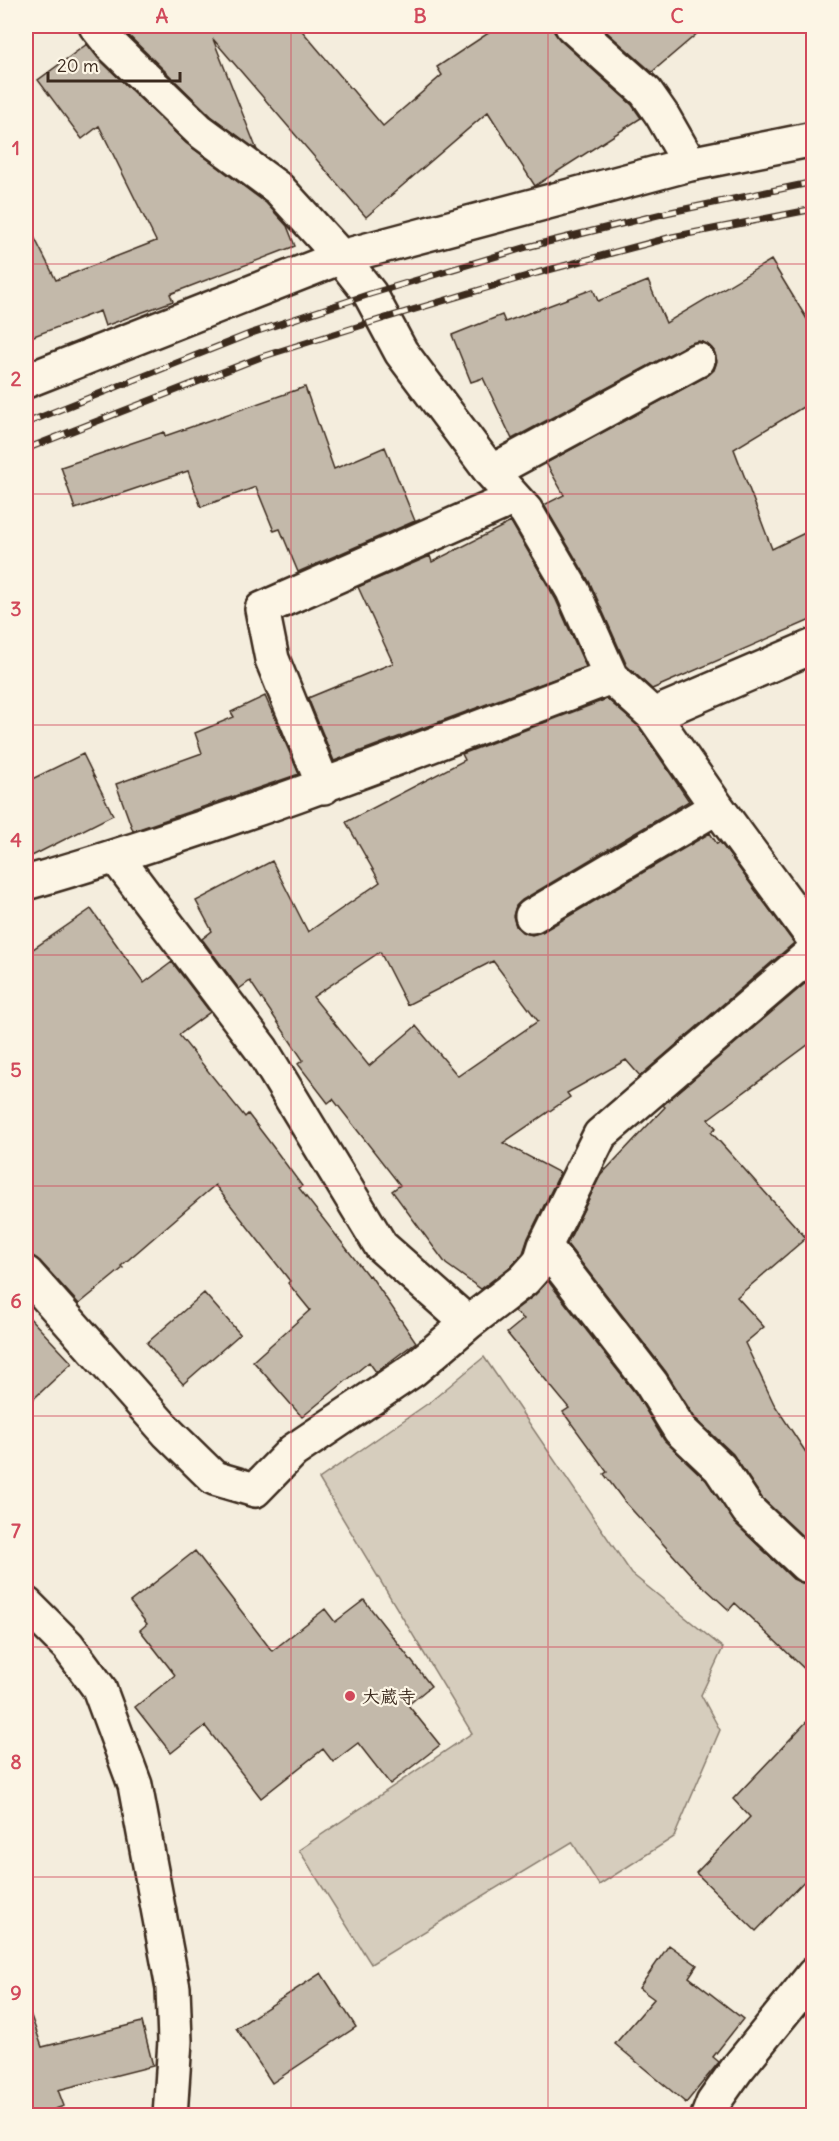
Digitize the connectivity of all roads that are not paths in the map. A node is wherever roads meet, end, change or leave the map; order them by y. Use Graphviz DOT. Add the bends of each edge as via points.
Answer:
graph roads {
  1 [pos="96,26"];
  2 [pos="572,26"];
  3 [pos="813,139"];
  4 [pos="690,164"];
  5 [pos="341,257"];
  6 [pos="698,360"];
  7 [pos="26,381"];
  8 [pos="491,472"];
  9 [pos="514,498"];
  10 [pos="813,646"];
  11 [pos="611,677"];
  12 [pos="653,715"];
  13 [pos="324,787"];
  14 [pos="717,807"];
  15 [pos="116,857"];
  16 [pos="26,883"];
  17 [pos="532,916"];
  18 [pos="813,939"];
  19 [pos="813,951"];
  20 [pos="546,1246"];
  21 [pos="26,1273"];
  22 [pos="468,1323"];
  23 [pos="806,1565"];
  24 [pos="26,1604"];
  25 [pos="813,1974"];
  26 [pos="170,2115"];
  27 [pos="708,2115"];
  1 -- 5 [label="street" via="199,130 279,189"];
  2 -- 4 [label="street" via="646,92"];
  3 -- 4 [label="street"];
  4 -- 5 [label="street"];
  5 -- 7 [label="street"];
  5 -- 8 [label="street" via="370,294 401,352"];
  6 -- 8 [label="street"];
  8 -- 9 [label="street"];
  9 -- 11 [label="street" via="573,591"];
  9 -- 13 [label="street" via="262,609 272,659"];
  10 -- 12 [label="street"];
  11 -- 12 [label="street"];
  11 -- 13 [label="street"];
  12 -- 14 [label="street"];
  13 -- 15 [label="street"];
  14 -- 17 [label="street"];
  14 -- 18 [label="street"];
  15 -- 16 [label="street"];
  15 -- 22 [label="street" via="261,1050 381,1246"];
  19 -- 20 [label="street" via="600,1135"];
  20 -- 22 [label="street" via="540,1262 525,1280"];
  20 -- 23 [label="street" via="651,1383 680,1430 720,1468 748,1510"];
  21 -- 22 [label="street" via="214,1478 255,1490 293,1450 413,1370"];
  24 -- 26 [label="street" via="68,1646 99,1688 135,1785 173,1988 175,2041"];
  25 -- 27 [label="street" via="737,2069"];
}
